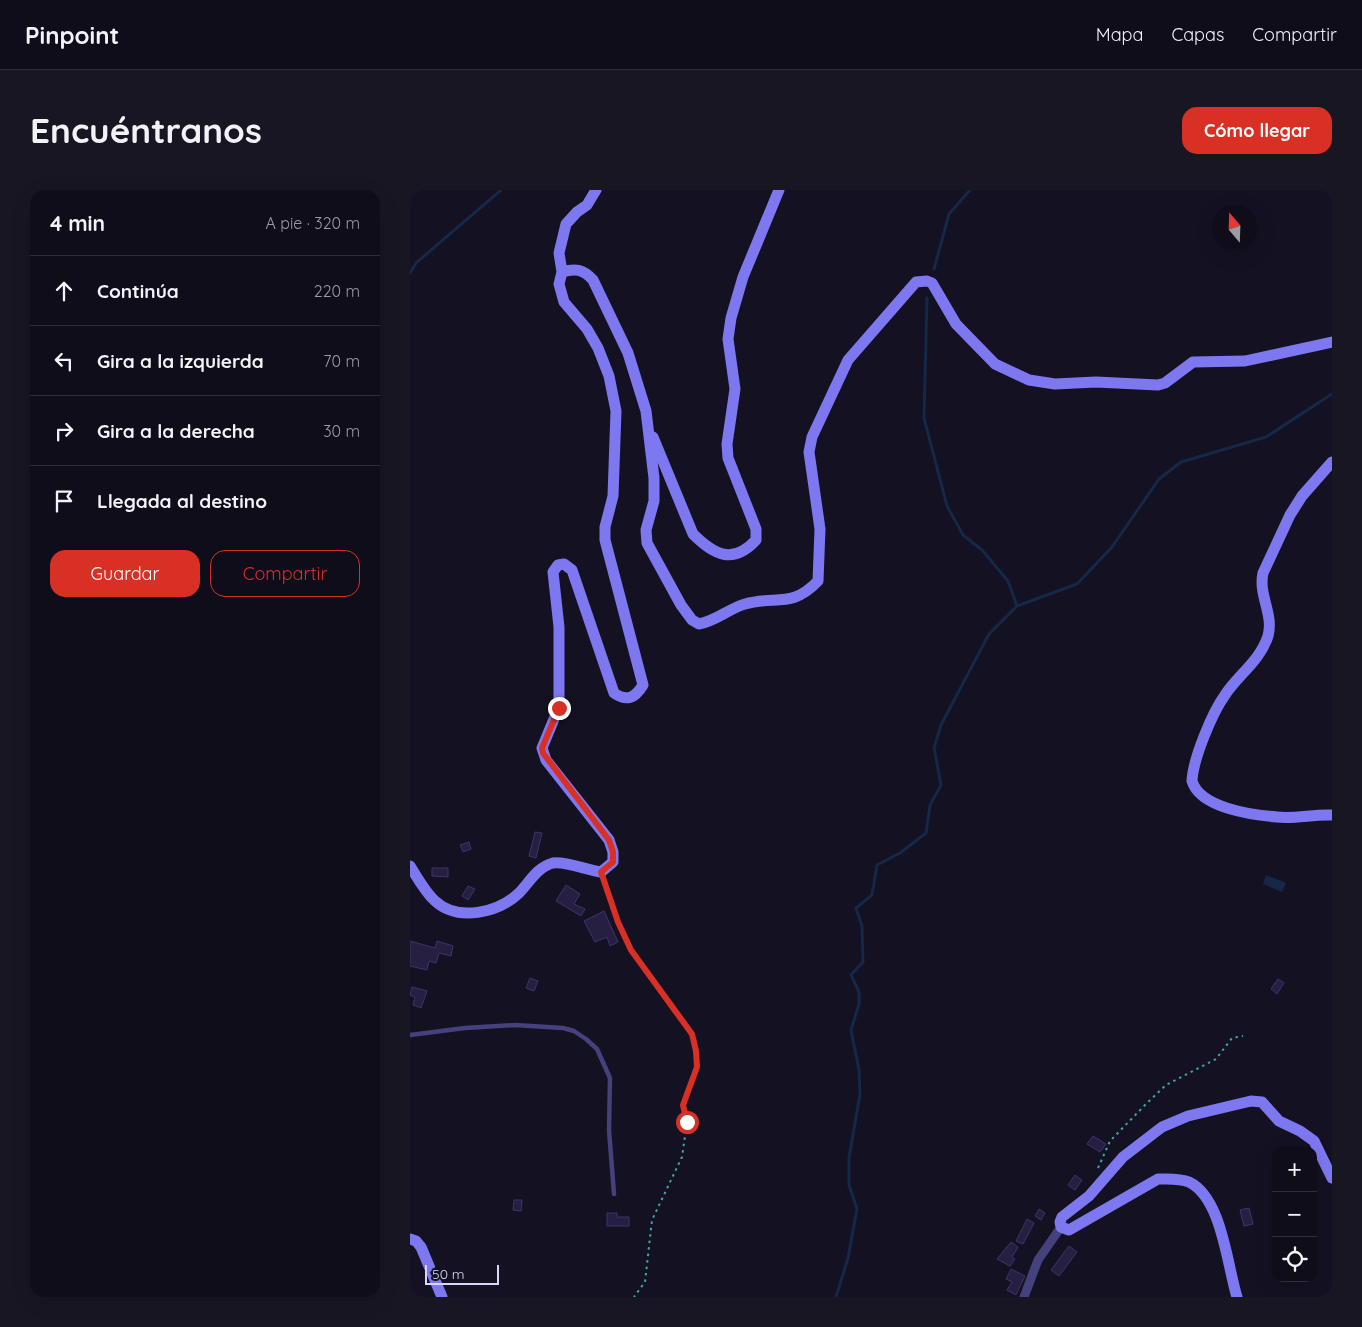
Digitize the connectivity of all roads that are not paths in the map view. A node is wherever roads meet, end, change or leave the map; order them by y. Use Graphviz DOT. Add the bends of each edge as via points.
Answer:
graph roads {
  1 [pos="596,190"];
  2 [pos="779,190"];
  3 [pos="562,272"];
  4 [pos="1332,342"];
  5 [pos="649,425"];
  6 [pos="1332,462"];
  7 [pos="1332,815"];
  8 [pos="410,866"];
  9 [pos="601,872"];
  10 [pos="618,922"];
  11 [pos="410,1035"];
  12 [pos="1332,1178"];
  13 [pos="614,1194"];
  14 [pos="1061,1228"];
  15 [pos="410,1239"];
  16 [pos="442,1297"];
  17 [pos="1024,1297"];
  18 [pos="1237,1297"];
  1 -- 3 [label="street" via="587,206 566,224 559,253"];
  2 -- 5 [label="street" via="743,278 730,318 728,339 735,388 728,451 756,529 756,540 748,549 729,555 716,552 693,534"];
  3 -- 5 [label="street" via="574,268 587,273 593,280 628,353"];
  3 -- 9 [label="street" via="559,284 562,296 598,348 609,376 616,411 613,496 605,526 605,540 643,685 630,698 621,698 614,692 572,570 564,564 558,565 552,577 559,628 559,708 542,748 546,760 609,840 613,862"];
  4 -- 5 [label="street" via="1245,361 1193,362 1158,385 1055,384 1029,380 994,364 956,324 932,283 927,280 916,282 848,360 812,437 809,452 820,529 818,581 808,592 788,600 747,603 699,624 681,605 647,542 646,530 654,501"];
  6 -- 7 [label="street" via="1290,515 1263,573 1262,593 1270,620 1268,636 1262,650 1224,695 1200,745 1192,777 1199,795 1230,810 1279,817"];
  8 -- 9 [label="street" via="435,901 462,913 491,910 511,901 538,871 554,863"];
  9 -- 10 [label="lane"];
  11 -- 13 [label="lane" via="515,1025 563,1028 586,1039 596,1049 610,1078 609,1130"];
  12 -- 14 [label="street" via="1314,1141 1279,1122 1262,1102 1251,1102 1188,1116 1162,1127 1123,1156 1089,1196 1062,1217"];
  14 -- 17 [label="street" via="1038,1260"];
  14 -- 18 [label="street" via="1068,1230 1158,1179 1188,1182 1210,1202"];
  15 -- 16 [label="street" via="422,1247"];
}
